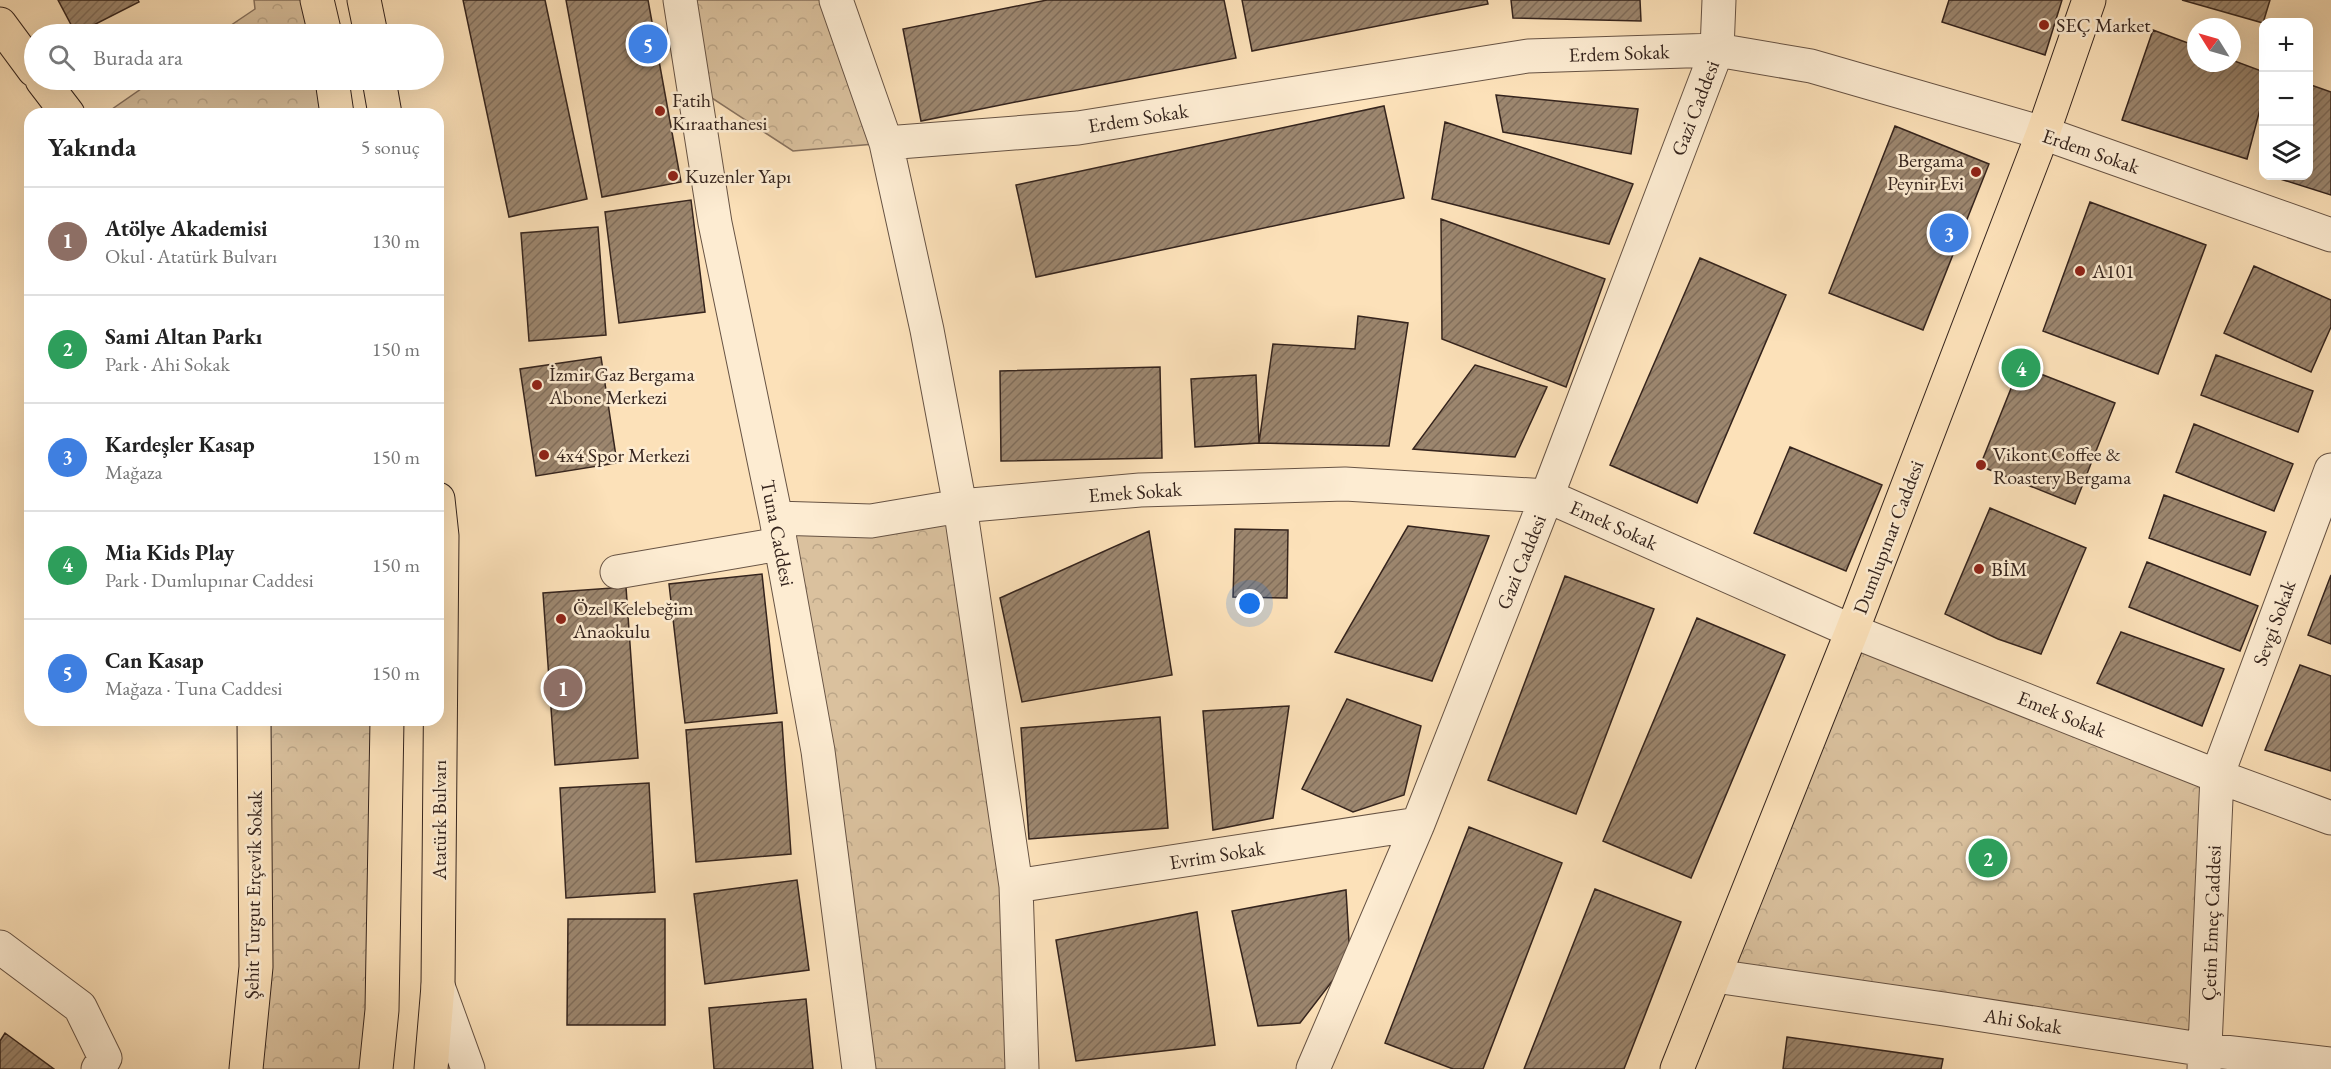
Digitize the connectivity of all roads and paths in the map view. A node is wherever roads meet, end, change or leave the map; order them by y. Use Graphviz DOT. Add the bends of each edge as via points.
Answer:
graph roads {
  1 [pos="317,0"];
  2 [pos="364,0"];
  3 [pos="680,0"];
  4 [pos="837,0"];
  5 [pos="1719,0"];
  6 [pos="2089,0"];
  7 [pos="0,24"];
  8 [pos="323,24"];
  9 [pos="369,24"];
  10 [pos="1717,50"];
  11 [pos="24,56"];
  12 [pos="50,90"];
  13 [pos="333,90"];
  14 [pos="381,90"];
  15 [pos="63,108"];
  16 [pos="336,108"];
  17 [pos="384,108"];
  18 [pos="2043,133"];
  19 [pos="886,143"];
  20 [pos="2331,235"];
  21 [pos="2331,470"];
  22 [pos="1547,496"];
  23 [pos="960,506"];
  24 [pos="778,531"];
  25 [pos="617,572"];
  26 [pos="1852,631"];
  27 [pos="254,726"];
  28 [pos="387,726"];
  29 [pos="440,726"];
  30 [pos="2217,776"];
  31 [pos="2331,818"];
  32 [pos="1418,824"];
  33 [pos="1016,886"];
  34 [pos="0,947"];
  35 [pos="1715,976"];
  36 [pos="438,986"];
  37 [pos="2205,1059"];
  38 [pos="2331,1064"];
  39 [pos="98,1069"];
  40 [pos="246,1069"];
  41 [pos="376,1069"];
  42 [pos="431,1069"];
  43 [pos="468,1069"];
  44 [pos="859,1069"];
  45 [pos="1022,1069"];
  46 [pos="1313,1069"];
  47 [pos="1677,1069"];
  1 -- 8 [label="main road"];
  2 -- 9 [label="main road"];
  3 -- 24 [label="street, Tuna Caddesi" via="715,223"];
  4 -- 19 [label="street"];
  5 -- 10 [label="street, Gazi Caddesi"];
  6 -- 18 [label="main road, Dumlupınar Caddesi"];
  7 -- 11 [label="main road"];
  10 -- 18 [label="street, Erdem Sokak" via="1811,66"];
  10 -- 19 [label="street, Erdem Sokak" via="1528,56 1078,128"];
  10 -- 22 [label="street, Gazi Caddesi"];
  12 -- 15 [label="main road"];
  13 -- 16 [label="main road"];
  14 -- 17 [label="main road"];
  18 -- 20 [label="street, Erdem Sokak"];
  18 -- 26 [label="main road, Dumlupınar Caddesi"];
  19 -- 23 [label="street"];
  21 -- 30 [label="street, Sevgi Sokak"];
  22 -- 23 [label="street, Emek Sokak" via="1345,484 1140,490"];
  22 -- 26 [label="street, Emek Sokak"];
  22 -- 32 [label="street, Gazi Caddesi"];
  23 -- 24 [label="street, Emek Sokak"];
  23 -- 33 [label="street"];
  24 -- 25 [label="street, Emek Sokak"];
  24 -- 44 [label="street, Tuna Caddesi" via="818,751"];
  26 -- 30 [label="street, Emek Sokak"];
  26 -- 35 [label="main road, Dumlupınar Caddesi"];
  27 -- 40 [label="main road, Şehit Turgut Erçevik Sokak" via="256,967"];
  28 -- 41 [label="main road" via="382,1010"];
  29 -- 36 [label="main road, Atatürk Bulvarı"];
  30 -- 31 [label="street, Emek Sokak"];
  30 -- 37 [label="street, Çetin Emeç Caddesi"];
  32 -- 33 [label="street, Evrim Sokak"];
  32 -- 46 [label="street, Gazi Caddesi"];
  33 -- 45 [label="street"];
  34 -- 39 [label="street" via="80,1007 105,1058"];
  35 -- 37 [label="street, Ahi Sokak"];
  35 -- 47 [label="main road, Dumlupınar Caddesi"];
  36 -- 42 [label="main road, Atatürk Bulvarı"];
  36 -- 43 [label="street"];
  37 -- 38 [label="street, Ahi Sokak"];
}
